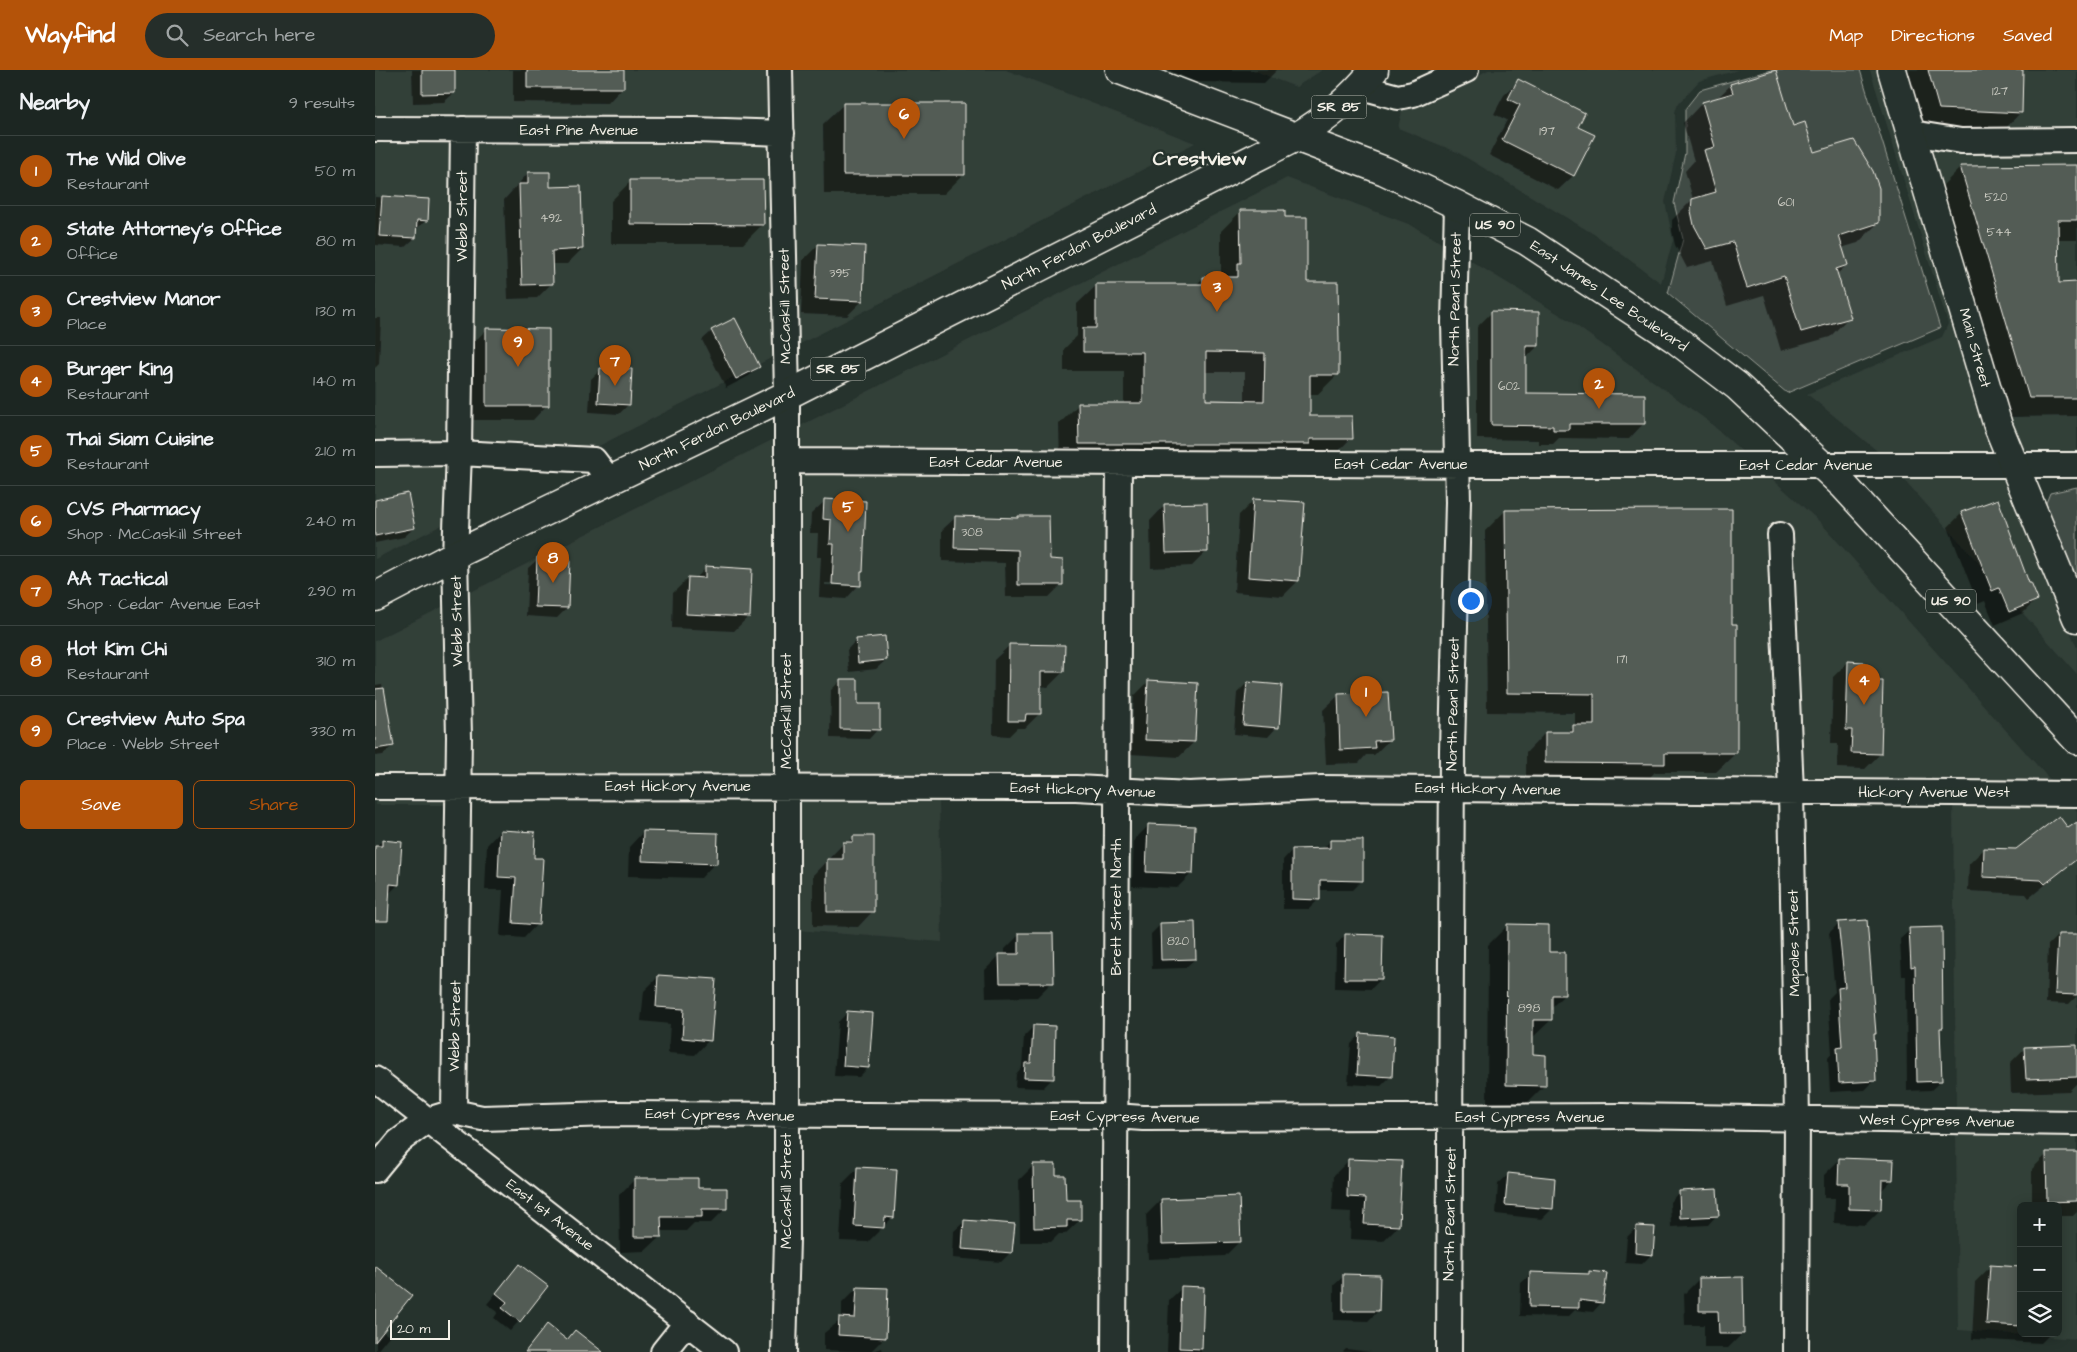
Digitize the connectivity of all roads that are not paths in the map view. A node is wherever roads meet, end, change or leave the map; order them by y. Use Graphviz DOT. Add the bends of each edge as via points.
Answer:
graph roads {
  1 [pos="780,70"];
  2 [pos="1120,70"];
  3 [pos="1466,70"];
  4 [pos="1892,70"];
  5 [pos="1367,78"];
  6 [pos="375,129"];
  7 [pos="463,129"];
  8 [pos="782,133"];
  9 [pos="1912,133"];
  10 [pos="1298,136"];
  11 [pos="2077,140"];
  12 [pos="1457,205"];
  13 [pos="787,395"];
  14 [pos="459,453"];
  15 [pos="375,454"];
  16 [pos="787,461"];
  17 [pos="1119,462"];
  18 [pos="1457,465"];
  19 [pos="1821,465"];
  20 [pos="2015,465"];
  21 [pos="2077,465"];
  22 [pos="610,480"];
  23 [pos="1780,535"];
  24 [pos="455,556"];
  25 [pos="375,597"];
  26 [pos="2077,618"];
  27 [pos="2077,740"];
  28 [pos="786,786"];
  29 [pos="375,787"];
  30 [pos="457,787"];
  31 [pos="1453,788"];
  32 [pos="1117,791"];
  33 [pos="1791,791"];
  34 [pos="2077,794"];
  35 [pos="375,1079"];
  36 [pos="454,1112"];
  37 [pos="1115,1116"];
  38 [pos="787,1117"];
  39 [pos="1451,1117"];
  40 [pos="1797,1118"];
  41 [pos="428,1120"];
  42 [pos="2077,1123"];
  43 [pos="375,1170"];
  44 [pos="687,1322"];
  45 [pos="663,1352"];
  46 [pos="724,1352"];
  47 [pos="784,1352"];
  48 [pos="1114,1352"];
  49 [pos="1449,1352"];
  50 [pos="1795,1352"];
  1 -- 8 [label="street, McCaskill Street"];
  2 -- 10 [label="main road, East James Lee Boulevard / US 90"];
  3 -- 5 [label="street" via="1413,94 1398,97"];
  4 -- 9 [label="main road, Main Street"];
  5 -- 10 [label="main road, SR 85" via="1330,116"];
  6 -- 7 [label="street, East Pine Avenue"];
  7 -- 8 [label="street, East Pine Avenue"];
  7 -- 14 [label="street, Webb Street"];
  8 -- 13 [label="street, McCaskill Street"];
  9 -- 11 [label="street" via="1961,140"];
  9 -- 20 [label="main road, Main Street" via="1998,426"];
  10 -- 12 [label="main road, East James Lee Boulevard / US 90" via="1385,171"];
  10 -- 13 [label="main road, North Ferdon Boulevard / SR 85"];
  12 -- 18 [label="street, North Pearl Street" via="1454,322"];
  12 -- 19 [label="main road, East James Lee Boulevard / US 90" via="1527,241 1674,338 1737,386"];
  13 -- 16 [label="street, McCaskill Street"];
  13 -- 22 [label="main road, North Ferdon Boulevard / SR 85"];
  14 -- 15 [label="street"];
  14 -- 22 [label="street" via="594,460"];
  14 -- 24 [label="street, Webb Street"];
  16 -- 17 [label="street, East Cedar Avenue"];
  16 -- 28 [label="street, McCaskill Street"];
  17 -- 18 [label="street, East Cedar Avenue"];
  17 -- 32 [label="street, Brett Street North"];
  18 -- 19 [label="street, East Cedar Avenue"];
  18 -- 31 [label="street, North Pearl Street"];
  19 -- 20 [label="street, East Cedar Avenue"];
  19 -- 27 [label="main road, US 90" via="1919,566"];
  20 -- 21 [label="street, East Cedar Avenue"];
  20 -- 26 [label="main road, Main Street"];
  22 -- 24 [label="main road, North Ferdon Boulevard / SR 85"];
  23 -- 33 [label="street, Mapoles Street"];
  24 -- 25 [label="main road, North Ferdon Boulevard / SR 85"];
  24 -- 30 [label="street, Webb Street"];
  28 -- 30 [label="street, East Hickory Avenue"];
  28 -- 32 [label="street, East Hickory Avenue"];
  28 -- 38 [label="street, McCaskill Street"];
  29 -- 30 [label="street, East Hickory Avenue"];
  30 -- 36 [label="street, Webb Street"];
  31 -- 32 [label="street, East Hickory Avenue" via="1321,788 1189,794"];
  31 -- 33 [label="street, East Hickory Avenue"];
  31 -- 39 [label="street, North Pearl Street"];
  32 -- 37 [label="street, Brett Street North"];
  33 -- 34 [label="street, Hickory Avenue West"];
  33 -- 40 [label="street, Mapoles Street"];
  35 -- 41 [label="street, East 1st Avenue"];
  36 -- 38 [label="street, East Cypress Avenue" via="482,1118 629,1114"];
  36 -- 41 [label="street"];
  37 -- 38 [label="street, East Cypress Avenue"];
  37 -- 39 [label="street, East Cypress Avenue"];
  37 -- 48 [label="street, Brett Street North"];
  38 -- 47 [label="street, McCaskill Street"];
  39 -- 40 [label="street, East Cypress Avenue"];
  39 -- 49 [label="street, North Pearl Street"];
  40 -- 42 [label="street, West Cypress Avenue"];
  40 -- 50 [label="street, Mapoles Street"];
  41 -- 43 [label="street" via="398,1142"];
  41 -- 44 [label="street, East 1st Avenue"];
  44 -- 45 [label="street"];
  44 -- 46 [label="street, East 1st Avenue"];
}
